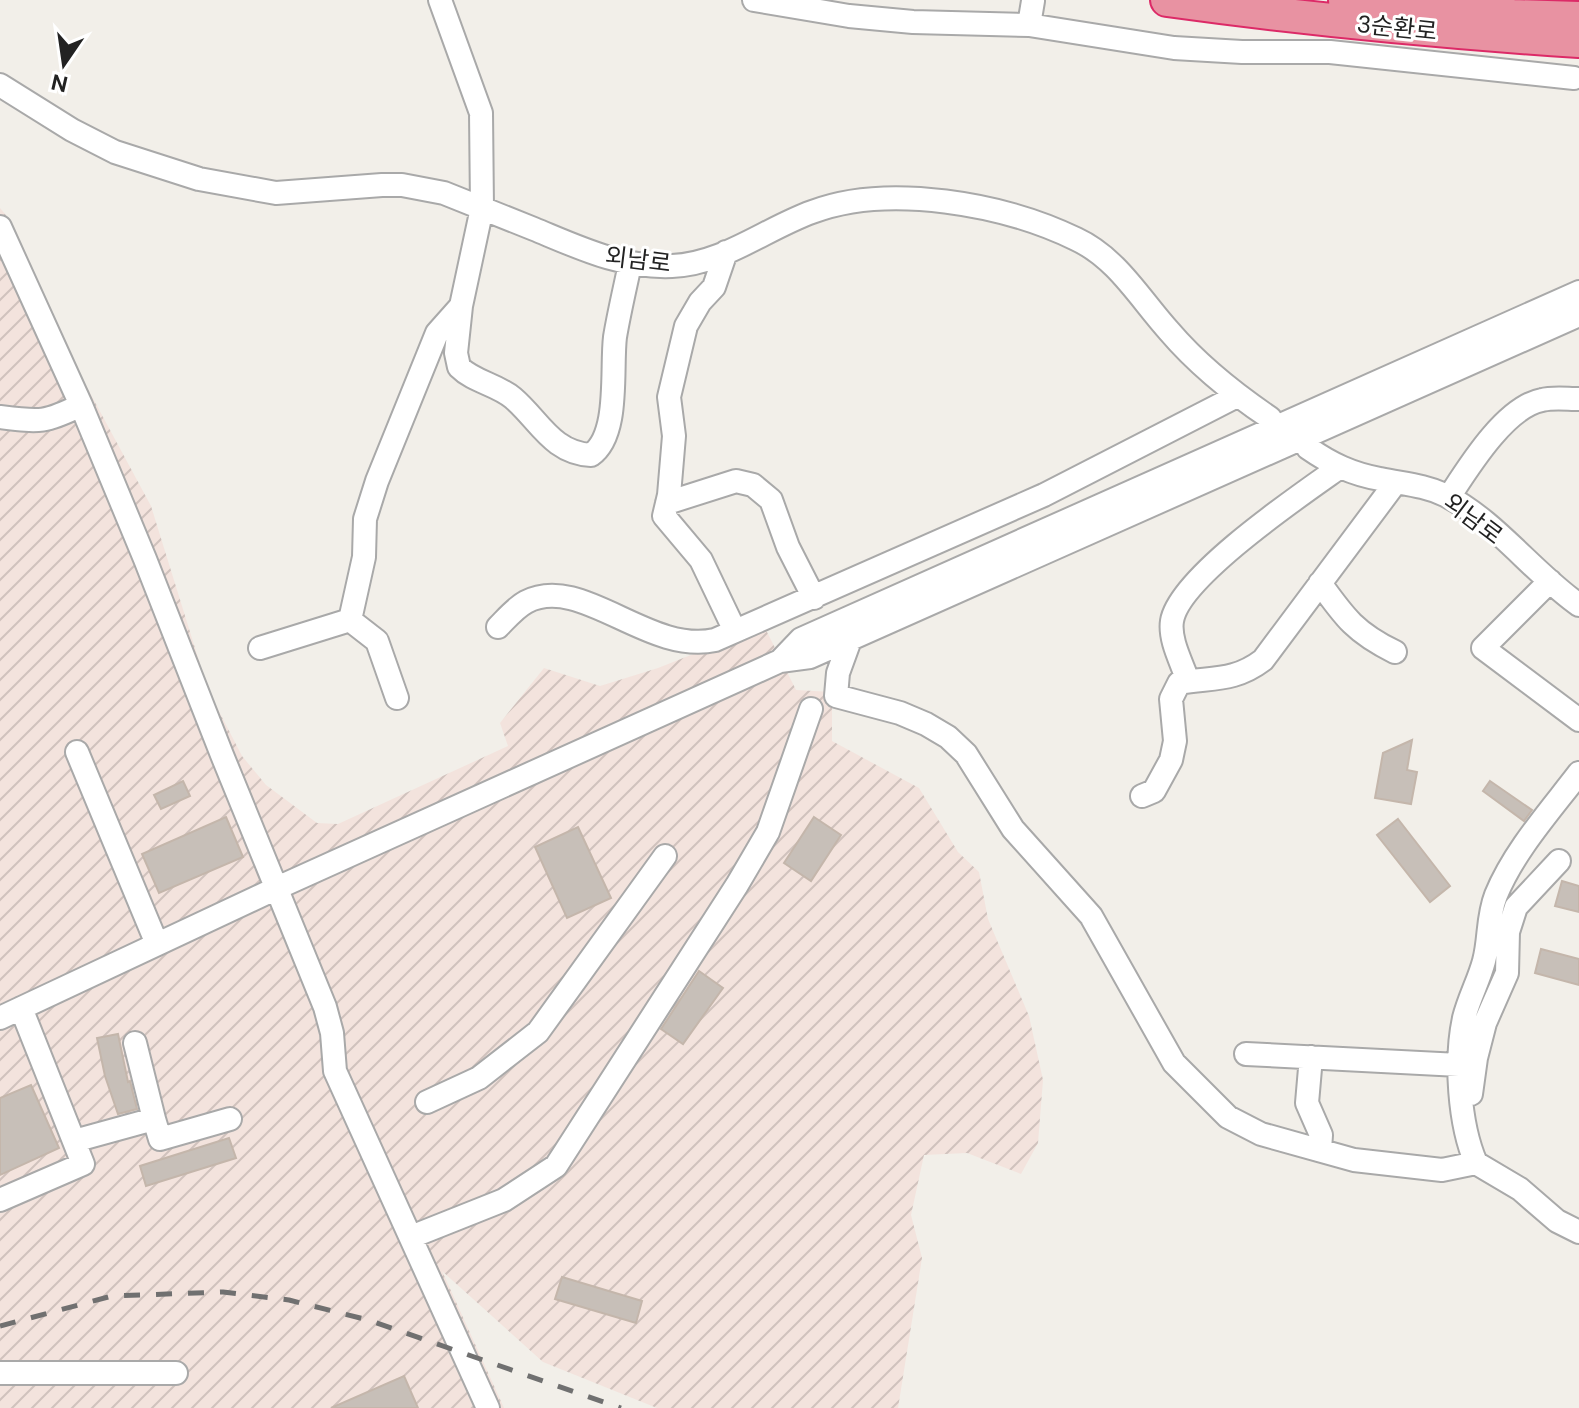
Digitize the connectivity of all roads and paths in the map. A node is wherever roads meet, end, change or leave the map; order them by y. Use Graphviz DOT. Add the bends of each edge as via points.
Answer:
graph roads {
  1 [pos="440,0"];
  2 [pos="754,0"];
  3 [pos="1167,0"];
  4 [pos="1345,0"];
  5 [pos="1033,1"];
  6 [pos="1579,18"];
  7 [pos="1029,25"];
  8 [pos="1569,43"];
  9 [pos="1577,84"];
  10 [pos="0,85"];
  11 [pos="482,208"];
  12 [pos="0,227"];
  13 [pos="726,252"];
  14 [pos="630,264"];
  15 [pos="1579,292"];
  16 [pos="461,306"];
  17 [pos="1579,315"];
  18 [pos="1237,396"];
  19 [pos="1579,399"];
  20 [pos="81,405"];
  21 [pos="0,417"];
  22 [pos="1270,418"];
  23 [pos="1308,448"];
  24 [pos="1340,467"];
  25 [pos="1396,482"];
  26 [pos="1449,497"];
  27 [pos="667,503"];
  28 [pos="1026,503"];
  29 [pos="1046,541"];
  30 [pos="1550,581"];
  31 [pos="1320,583"];
  32 [pos="814,598"];
  33 [pos="1579,605"];
  34 [pos="350,620"];
  35 [pos="498,627"];
  36 [pos="735,631"];
  37 [pos="850,640"];
  38 [pos="377,641"];
  39 [pos="260,648"];
  40 [pos="1395,652"];
  41 [pos="397,657"];
  42 [pos="780,661"];
  43 [pos="1188,681"];
  44 [pos="397,698"];
  45 [pos="811,709"];
  46 [pos="1579,720"];
  47 [pos="77,752"];
  48 [pos="1579,773"];
  49 [pos="1142,796"];
  50 [pos="665,856"];
  51 [pos="1559,861"];
  52 [pos="277,888"];
  53 [pos="157,944"];
  54 [pos="10,1013"];
  55 [pos="135,1043"];
  56 [pos="1246,1054"];
  57 [pos="1311,1057"];
  58 [pos="1459,1065"];
  59 [pos="427,1102"];
  60 [pos="154,1119"];
  61 [pos="230,1119"];
  62 [pos="74,1141"];
  63 [pos="1320,1150"];
  64 [pos="1476,1163"];
  65 [pos="0,1200"];
  66 [pos="1579,1232"];
  67 [pos="411,1237"];
  68 [pos="0,1373"];
  69 [pos="176,1373"];
  70 [pos="488,1408"];
  1 -- 11 [label="street" via="481,113"];
  2 -- 7 [label="street" via="913,22"];
  3 -- 8 [label="highway, 3순환로"];
  4 -- 6 [label="highway, 3순환로"];
  5 -- 7 [label="street"];
  7 -- 9 [label="street" via="1174,48 1343,53"];
  8 -- 9 [label="street"];
  10 -- 11 [label="street, 외남로" via="115,152 199,179 276,193 402,185"];
  11 -- 14 [label="street, 외남로"];
  11 -- 16 [label="street"];
  12 -- 20 [label="street"];
  13 -- 14 [label="street, 외남로" via="696,264"];
  13 -- 18 [label="street, 외남로" via="811,212 856,200 932,201 1002,210 1096,250 1170,333"];
  13 -- 27 [label="street" via="714,287 686,326 669,397 674,436"];
  14 -- 16 [label="street" via="615,339 613,397 603,443 591,455 550,439 513,398 459,367"];
  15 -- 29 [label="street"];
  16 -- 34 [label="street" via="437,333 377,481 365,519 364,557"];
  17 -- 29 [label="street"];
  18 -- 22 [label="street, 외남로"];
  18 -- 28 [label="street"];
  19 -- 26 [label="street" via="1540,400 1520,411 1502,426"];
  20 -- 21 [label="street" via="52,419"];
  20 -- 52 [label="street"];
  23 -- 24 [label="street, 외남로"];
  24 -- 25 [label="street, 외남로"];
  24 -- 43 [label="street" via="1259,525 1184,599 1172,621"];
  25 -- 26 [label="street, 외남로" via="1426,486"];
  25 -- 31 [label="street"];
  26 -- 30 [label="street, 외남로"];
  27 -- 32 [label="street" via="736,481 753,485 771,500"];
  27 -- 36 [label="street" via="664,516 701,560"];
  28 -- 29 [label="street"];
  28 -- 32 [label="street"];
  29 -- 37 [label="street"];
  29 -- 42 [label="street" via="801,639"];
  30 -- 33 [label="street, 외남로"];
  30 -- 46 [label="street" via="1483,648"];
  31 -- 40 [label="street" via="1344,617 1367,638"];
  31 -- 43 [label="street" via="1263,660 1224,679"];
  32 -- 36 [label="street"];
  34 -- 38 [label="street"];
  34 -- 39 [label="street"];
  35 -- 36 [label="street" via="525,603 563,596 683,642 699,643"];
  37 -- 42 [label="street" via="810,657"];
  37 -- 63 [label="street" via="836,696 913,718 966,754 1013,829 1091,916 1174,1063 1228,1117 1261,1134"];
  38 -- 41 [label="street"];
  38 -- 44 [label="street"];
  42 -- 52 [label="street"];
  43 -- 49 [label="street" via="1179,683 1171,699 1171,760 1154,791"];
  45 -- 67 [label="street" via="768,832 556,1166 504,1200"];
  47 -- 53 [label="street"];
  48 -- 58 [label="street" via="1497,894 1485,958 1464,1018"];
  50 -- 59 [label="street" via="538,1032 479,1078"];
  51 -- 64 [label="street" via="1516,907 1508,932 1515,971 1485,1023 1476,1058 1471,1097"];
  52 -- 53 [label="street"];
  52 -- 67 [label="street" via="325,1007 335,1071"];
  53 -- 54 [label="street"];
  54 -- 62 [label="street"];
  55 -- 60 [label="street"];
  56 -- 57 [label="street"];
  57 -- 58 [label="street"];
  57 -- 63 [label="street" via="1307,1103 1321,1135"];
  58 -- 64 [label="street" via="1467,1142"];
  60 -- 61 [label="street" via="160,1139"];
  60 -- 62 [label="street"];
  62 -- 65 [label="street" via="83,1164"];
  63 -- 64 [label="street" via="1354,1160 1442,1170"];
  64 -- 66 [label="street"];
  67 -- 70 [label="street"];
  68 -- 69 [label="street"];
}
